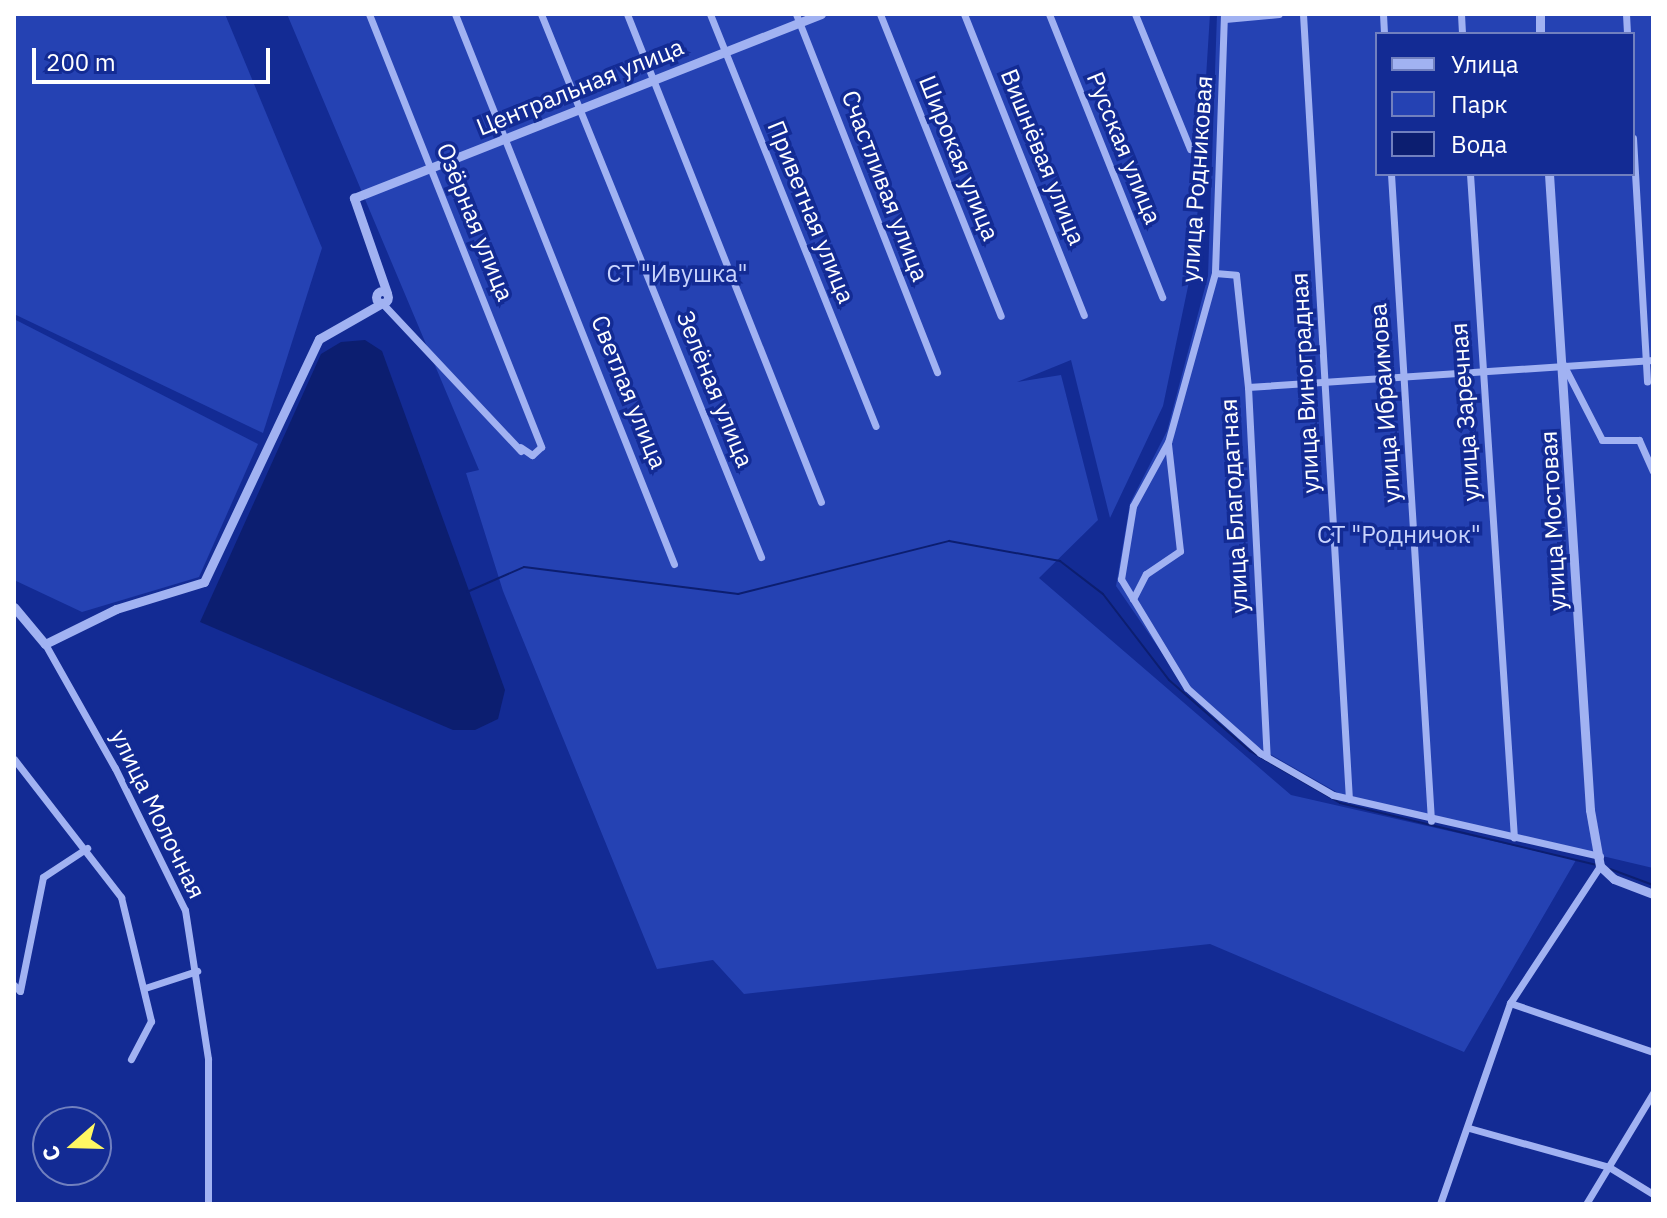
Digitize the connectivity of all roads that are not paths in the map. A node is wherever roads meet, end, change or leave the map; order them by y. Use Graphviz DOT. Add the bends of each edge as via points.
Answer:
graph roads {
  1 [pos="369,14"];
  2 [pos="455,14"];
  3 [pos="541,14"];
  4 [pos="627,14"];
  5 [pos="710,14"];
  6 [pos="821,14"];
  7 [pos="880,14"];
  8 [pos="964,14"];
  9 [pos="1049,14"];
  10 [pos="1135,14"];
  11 [pos="1279,14"];
  12 [pos="1303,14"];
  13 [pos="1224,17"];
  14 [pos="797,18"];
  15 [pos="724,51"];
  16 [pos="652,79"];
  17 [pos="578,108"];
  18 [pos="504,138"];
  19 [pos="1190,149"];
  20 [pos="1635,166"];
  21 [pos="430,168"];
  22 [pos="1391,176"];
  23 [pos="1470,176"];
  24 [pos="1549,176"];
  25 [pos="1215,273"];
  26 [pos="382,295"];
  27 [pos="1162,297"];
  28 [pos="1084,315"];
  29 [pos="1001,316"];
  30 [pos="1649,360"];
  31 [pos="1563,364"];
  32 [pos="1482,367"];
  33 [pos="937,372"];
  34 [pos="1402,374"];
  35 [pos="1328,381"];
  36 [pos="1647,382"];
  37 [pos="1248,387"];
  38 [pos="876,426"];
  39 [pos="1168,442"];
  40 [pos="520,447"];
  41 [pos="523,457"];
  42 [pos="1653,471"];
  43 [pos="821,502"];
  44 [pos="761,557"];
  45 [pos="674,564"];
  46 [pos="1133,599"];
  47 [pos="14,607"];
  48 [pos="18,618"];
  49 [pos="45,644"];
  50 [pos="1267,757"];
  51 [pos="14,759"];
  52 [pos="1349,799"];
  53 [pos="1431,821"];
  54 [pos="1514,838"];
  55 [pos="87,848"];
  56 [pos="1600,861"];
  57 [pos="1653,894"];
  58 [pos="197,971"];
  59 [pos="17,988"];
  60 [pos="145,988"];
  61 [pos="1510,1003"];
  62 [pos="1653,1052"];
  63 [pos="131,1059"];
  64 [pos="1653,1093"];
  65 [pos="1469,1128"];
  66 [pos="1609,1167"];
  67 [pos="1653,1194"];
  68 [pos="208,1204"];
  69 [pos="1440,1204"];
  70 [pos="1586,1204"];
  1 -- 21 [label="street, Озёрная улица"];
  2 -- 18 [label="street, Светлая улица"];
  3 -- 17 [label="street, Зелёная улица"];
  4 -- 16 [label="street"];
  5 -- 15 [label="street, Приветная улица"];
  6 -- 14 [label="street, Центральная улица"];
  7 -- 29 [label="street, Широкая улица"];
  8 -- 28 [label="street, Вишнёвая улица"];
  9 -- 27 [label="street, Русская улица"];
  10 -- 19 [label="street"];
  11 -- 13 [label="street"];
  12 -- 35 [label="street, улица Виноградная"];
  13 -- 25 [label="street, улица Родниковая"];
  14 -- 15 [label="street, Центральная улица"];
  14 -- 33 [label="street, Счастливая улица"];
  15 -- 16 [label="street, Центральная улица"];
  15 -- 38 [label="street, Приветная улица"];
  16 -- 17 [label="street, Центральная улица"];
  16 -- 43 [label="street"];
  17 -- 18 [label="street, Центральная улица"];
  17 -- 44 [label="street, Зелёная улица"];
  18 -- 21 [label="street, Центральная улица"];
  18 -- 45 [label="street, Светлая улица"];
  20 -- 30 [label="street"];
  21 -- 26 [label="street, Центральная улица" via="354,198 380,271"];
  21 -- 40 [label="street, Озёрная улица" via="541,447 532,455"];
  22 -- 34 [label="street, улица Ибраимова"];
  23 -- 32 [label="street, улица Заречная"];
  24 -- 31 [label="street, улица Мостовая"];
  25 -- 37 [label="street, улица Благодатная" via="1236,275"];
  25 -- 39 [label="street, улица Родниковая"];
  26 -- 40 [label="street"];
  26 -- 49 [label="street" via="319,339 204,582 116,609"];
  30 -- 31 [label="street"];
  30 -- 36 [label="street"];
  31 -- 32 [label="street"];
  31 -- 42 [label="street" via="1602,440 1639,440"];
  31 -- 56 [label="street, улица Мостовая" via="1590,810"];
  32 -- 34 [label="street"];
  32 -- 54 [label="street, улица Заречная"];
  34 -- 35 [label="street"];
  34 -- 53 [label="street, улица Ибраимова"];
  35 -- 37 [label="street"];
  35 -- 52 [label="street, улица Виноградная"];
  37 -- 50 [label="street, улица Благодатная"];
  39 -- 46 [label="street, улица Родниковая" via="1133,506 1121,579"];
  39 -- 46 [label="street" via="1180,551 1146,574"];
  40 -- 41 [label="street"];
  46 -- 50 [label="street, улица Родниковая" via="1187,688"];
  47 -- 48 [label="street, улица Молочная"];
  48 -- 49 [label="street, улица Молочная"];
  49 -- 58 [label="street, улица Молочная" via="174,881"];
  50 -- 52 [label="street, улица Родниковая"];
  51 -- 55 [label="street"];
  52 -- 53 [label="street, улица Родниковая"];
  53 -- 54 [label="street, улица Родниковая"];
  54 -- 56 [label="street, улица Родниковая"];
  55 -- 59 [label="street" via="43,877"];
  55 -- 60 [label="street" via="121,897"];
  56 -- 57 [label="street" via="1614,879"];
  56 -- 61 [label="street"];
  58 -- 60 [label="street"];
  58 -- 68 [label="street, улица Молочная" via="208,1059"];
  60 -- 63 [label="street" via="151,1021"];
  61 -- 62 [label="street"];
  61 -- 65 [label="street"];
  64 -- 66 [label="street"];
  65 -- 66 [label="street"];
  65 -- 69 [label="street"];
  66 -- 67 [label="street"];
  66 -- 70 [label="street"];
}
